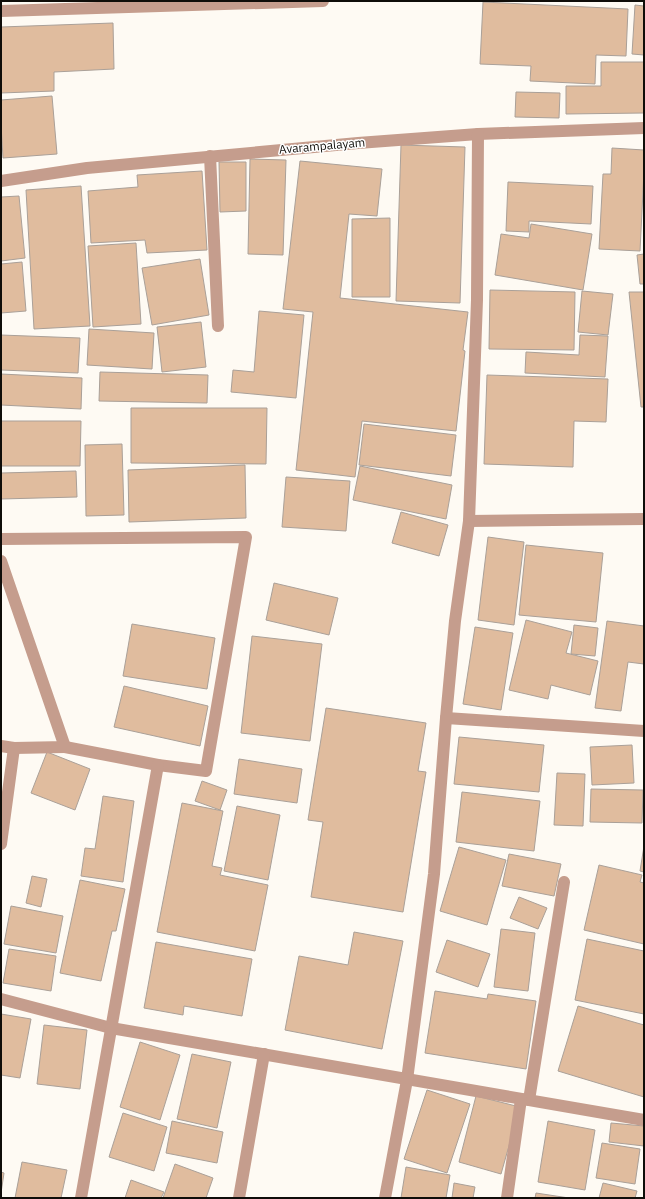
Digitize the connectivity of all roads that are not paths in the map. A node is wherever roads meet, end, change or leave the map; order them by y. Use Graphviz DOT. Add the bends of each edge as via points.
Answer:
graph roads {
  1 [pos="324,1"];
  2 [pos="1,11"];
  3 [pos="644,128"];
  4 [pos="478,134"];
  5 [pos="210,156"];
  6 [pos="1,181"];
  7 [pos="218,326"];
  8 [pos="644,519"];
  9 [pos="470,521"];
  10 [pos="1,539"];
  11 [pos="1,561"];
  12 [pos="446,718"];
  13 [pos="644,731"];
  14 [pos="1,746"];
  15 [pos="65,747"];
  16 [pos="14,748"];
  17 [pos="158,765"];
  18 [pos="1,844"];
  19 [pos="564,882"];
  20 [pos="1,999"];
  21 [pos="111,1028"];
  22 [pos="264,1054"];
  23 [pos="407,1080"];
  24 [pos="525,1100"];
  25 [pos="644,1120"];
  26 [pos="81,1198"];
  27 [pos="239,1198"];
  28 [pos="385,1198"];
  29 [pos="507,1198"];
  1 -- 2 [label="street"];
  3 -- 4 [label="street, Avarampalayam"];
  4 -- 5 [label="street, Avarampalayam"];
  4 -- 9 [label="street" via="477,300"];
  5 -- 6 [label="street, Avarampalayam" via="87,168"];
  5 -- 7 [label="street"];
  8 -- 9 [label="street"];
  9 -- 12 [label="street" via="455,621"];
  10 -- 17 [label="street" via="246,537 206,770"];
  11 -- 15 [label="street"];
  12 -- 13 [label="street"];
  12 -- 23 [label="street" via="434,874"];
  14 -- 16 [label="street"];
  15 -- 16 [label="street"];
  15 -- 17 [label="street"];
  16 -- 18 [label="street"];
  17 -- 21 [label="street"];
  19 -- 24 [label="street"];
  20 -- 21 [label="street"];
  21 -- 22 [label="street"];
  21 -- 26 [label="street"];
  22 -- 23 [label="street"];
  22 -- 27 [label="street"];
  23 -- 24 [label="street"];
  23 -- 28 [label="street"];
  24 -- 25 [label="street"];
  24 -- 29 [label="street"];
}
